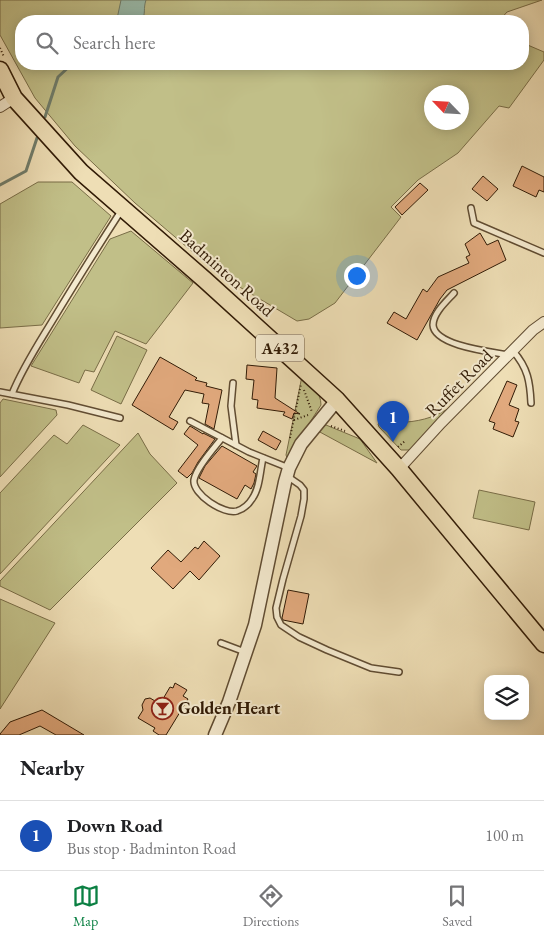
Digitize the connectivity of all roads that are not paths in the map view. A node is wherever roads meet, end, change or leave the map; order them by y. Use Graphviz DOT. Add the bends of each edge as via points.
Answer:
graph roads {
  1 [pos="0,70"];
  2 [pos="14,98"];
  3 [pos="0,107"];
  4 [pos="122,208"];
  5 [pos="470,208"];
  6 [pos="544,253"];
  7 [pos="454,293"];
  8 [pos="544,322"];
  9 [pos="511,353"];
  10 [pos="233,383"];
  11 [pos="0,392"];
  12 [pos="12,394"];
  13 [pos="337,400"];
  14 [pos="531,403"];
  15 [pos="120,418"];
  16 [pos="190,421"];
  17 [pos="222,438"];
  18 [pos="236,445"];
  19 [pos="263,458"];
  20 [pos="399,469"];
  21 [pos="288,472"];
  22 [pos="221,643"];
  23 [pos="544,644"];
  24 [pos="246,652"];
  25 [pos="399,672"];
  26 [pos="215,735"];
  1 -- 2 [label="main road, Badminton Road / A432"];
  2 -- 3 [label="street"];
  2 -- 4 [label="main road, Badminton Road / A432" via="81,172"];
  4 -- 12 [label="lane"];
  4 -- 13 [label="main road, Badminton Road / A432"];
  5 -- 6 [label="lane" via="474,223"];
  7 -- 9 [label="lane" via="433,323 438,335 452,343 480,350"];
  8 -- 9 [label="street, Ruffet Road"];
  9 -- 14 [label="lane" via="521,360 526,371"];
  9 -- 20 [label="street, Ruffet Road"];
  10 -- 18 [label="lane" via="231,406"];
  11 -- 12 [label="lane"];
  12 -- 15 [label="lane"];
  13 -- 20 [label="main road, Badminton Road / A432"];
  13 -- 21 [label="street" via="301,444"];
  16 -- 17 [label="lane"];
  17 -- 18 [label="lane"];
  17 -- 19 [label="lane" via="196,473 194,481 196,490 219,508 230,512 246,506 256,490"];
  18 -- 19 [label="lane"];
  19 -- 21 [label="lane"];
  20 -- 23 [label="main road, Badminton Road / A432"];
  21 -- 24 [label="street" via="255,625"];
  21 -- 25 [label="lane" via="304,490 304,499 276,608 281,625 299,637 371,668"];
  22 -- 24 [label="lane"];
  24 -- 26 [label="street"];
}
